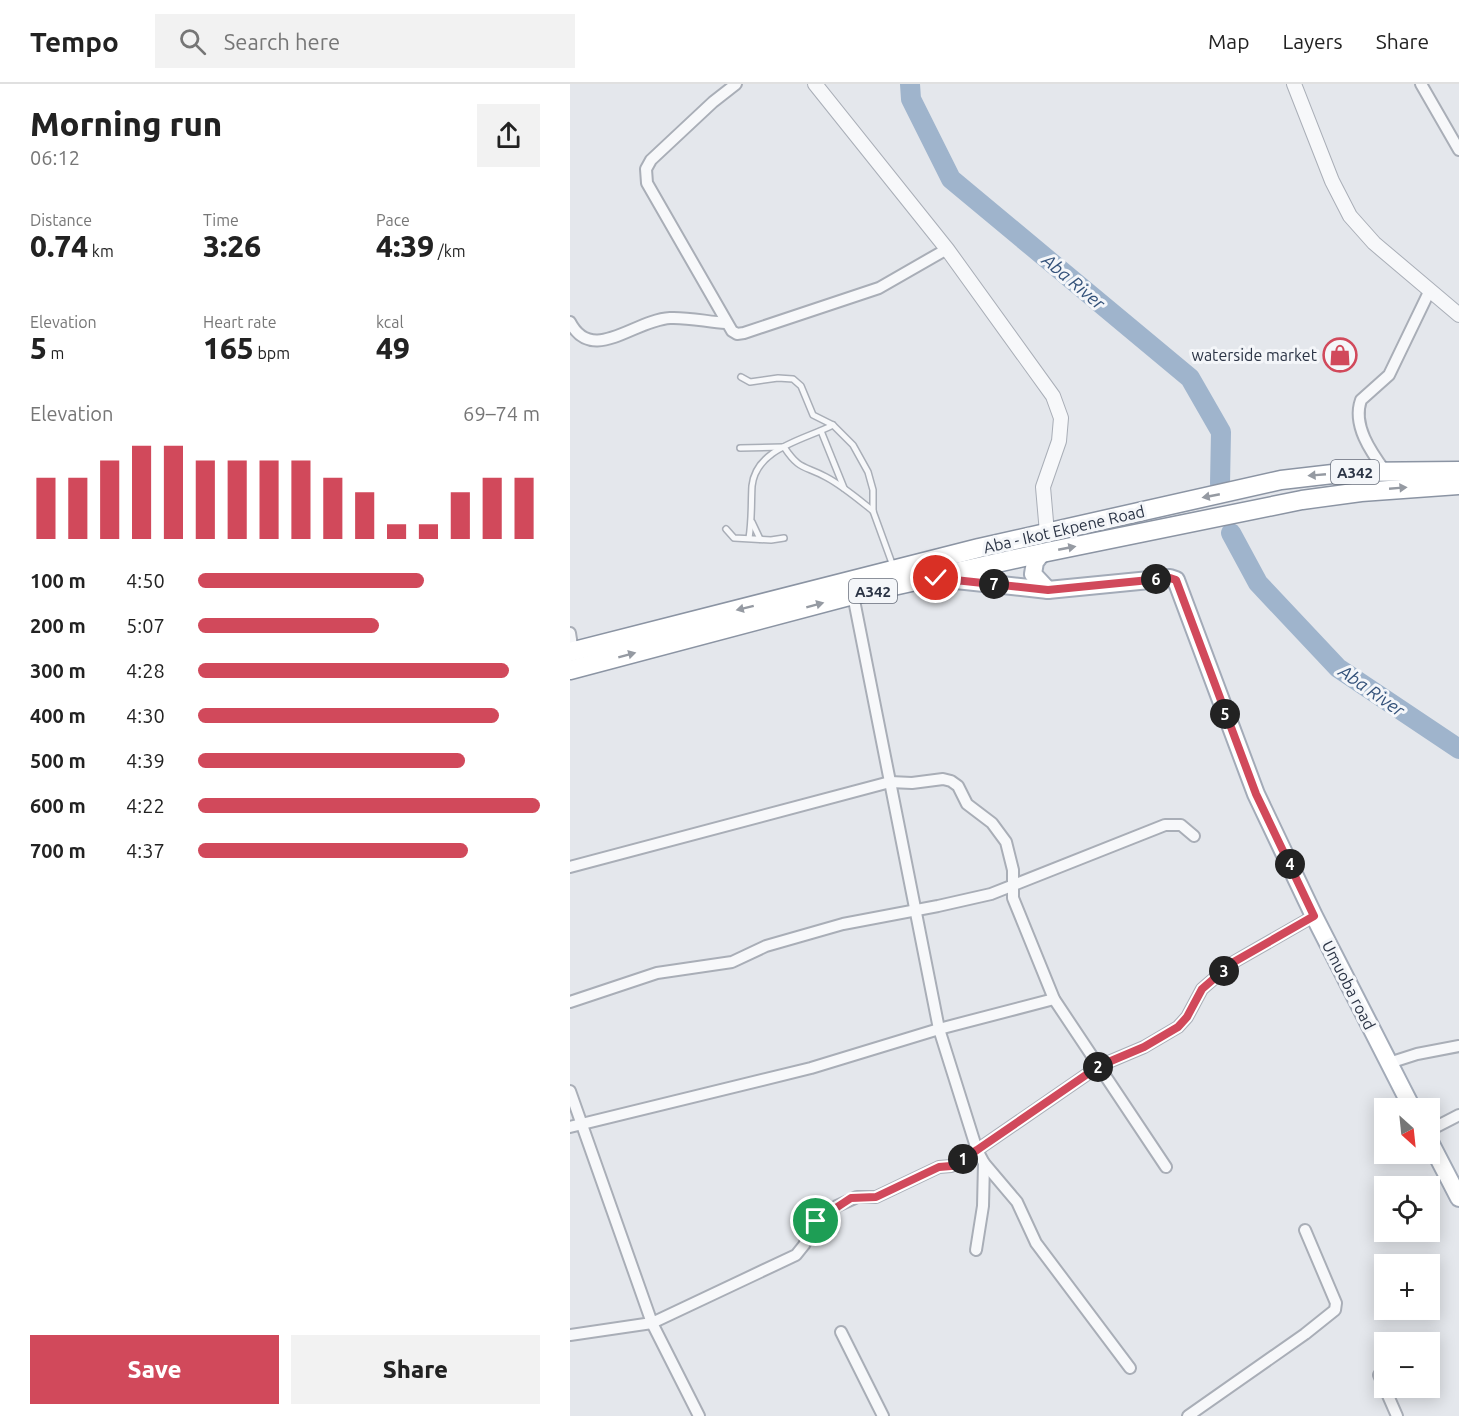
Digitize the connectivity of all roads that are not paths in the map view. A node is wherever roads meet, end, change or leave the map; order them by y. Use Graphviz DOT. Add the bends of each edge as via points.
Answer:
graph roads {
  1 [pos="736,84"];
  2 [pos="815,84"];
  3 [pos="1294,84"];
  4 [pos="1421,84"];
  5 [pos="1459,150"];
  6 [pos="947,249"];
  7 [pos="1430,290"];
  8 [pos="1459,315"];
  9 [pos="570,322"];
  10 [pos="726,323"];
  11 [pos="741,377"];
  12 [pos="833,425"];
  13 [pos="821,431"];
  14 [pos="784,447"];
  15 [pos="740,448"];
  16 [pos="1385,471"];
  17 [pos="1459,471"];
  18 [pos="1459,485"];
  19 [pos="845,489"];
  20 [pos="873,511"];
  21 [pos="752,520"];
  22 [pos="726,529"];
  23 [pos="1047,533"];
  24 [pos="749,538"];
  25 [pos="784,538"];
  26 [pos="760,539"];
  27 [pos="1042,553"];
  28 [pos="895,570"];
  29 [pos="936,578"];
  30 [pos="1048,590"];
  31 [pos="853,595"];
  32 [pos="570,633"];
  33 [pos="571,658"];
  34 [pos="890,782"];
  35 [pos="1194,836"];
  36 [pos="570,867"];
  37 [pos="1014,885"];
  38 [pos="915,909"];
  39 [pos="1314,916"];
  40 [pos="1054,999"];
  41 [pos="570,1002"];
  42 [pos="939,1029"];
  43 [pos="1459,1046"];
  44 [pos="1389,1063"];
  45 [pos="1099,1066"];
  46 [pos="570,1092"];
  47 [pos="1407,1098"];
  48 [pos="1459,1115"];
  49 [pos="1440,1125"];
  50 [pos="576,1127"];
  51 [pos="977,1150"];
  52 [pos="1440,1161"];
  53 [pos="984,1163"];
  54 [pos="1166,1167"];
  55 [pos="1459,1198"];
  56 [pos="1305,1230"];
  57 [pos="976,1250"];
  58 [pos="652,1323"];
  59 [pos="841,1332"];
  60 [pos="570,1335"];
  61 [pos="1130,1368"];
  62 [pos="1389,1398"];
  63 [pos="699,1416"];
  64 [pos="883,1416"];
  65 [pos="1188,1416"];
  66 [pos="1397,1416"];
  1 -- 10 [label="street" via="712,102 646,169 647,183"];
  2 -- 6 [label="street"];
  3 -- 7 [label="street" via="1350,216 1374,243"];
  4 -- 5 [label="street"];
  6 -- 10 [label="street" via="902,276 855,297 737,334"];
  6 -- 23 [label="street" via="1053,396 1061,418 1059,441 1043,487"];
  7 -- 8 [label="street"];
  7 -- 16 [label="street" via="1389,375 1359,406 1367,445"];
  9 -- 10 [label="street" via="575,332 594,342 670,318"];
  11 -- 12 [label="lane" via="750,382 793,379 801,386 813,415"];
  12 -- 13 [label="lane"];
  12 -- 20 [label="lane" via="853,445 868,472"];
  13 -- 14 [label="lane"];
  13 -- 19 [label="lane"];
  14 -- 15 [label="lane"];
  14 -- 19 [label="lane" via="802,468"];
  14 -- 21 [label="lane" via="761,463 755,473"];
  16 -- 17 [label="highway, Aba - Ikot Ekpene Road / A342"];
  16 -- 23 [label="highway, Aba - Ikot Ekpene Road / A342, one-way" via="1308,476"];
  27 -- 18 [label="highway, Aba - Ikot Ekpene Road / A342, one-way" via="1302,500"];
  19 -- 20 [label="lane"];
  20 -- 28 [label="lane"];
  21 -- 24 [label="lane"];
  21 -- 26 [label="lane"];
  22 -- 24 [label="lane" via="734,538"];
  23 -- 28 [label="highway, Aba - Ikot Ekpene Road / A342"];
  24 -- 26 [label="lane"];
  25 -- 26 [label="lane"];
  27 -- 29 [label="highway, Aba - Ikot Ekpene Road / A342"];
  27 -- 30 [label="main road" via="1033,574"];
  28 -- 33 [label="highway, Aba - Ikot Ekpene Road / A342, one-way"];
  29 -- 30 [label="main road, Umuoba road"];
  29 -- 31 [label="highway, Aba - Ikot Ekpene Road / A342"];
  30 -- 39 [label="main road, Umuoba road" via="1176,580 1256,794"];
  33 -- 31 [label="highway, Aba - Ikot Ekpene Road / A342, one-way"];
  31 -- 34 [label="street"];
  32 -- 33 [label="street"];
  34 -- 36 [label="street"];
  34 -- 37 [label="street" via="944,779 958,786 967,804 992,823 1006,842"];
  34 -- 38 [label="street"];
  35 -- 37 [label="street" via="1180,825 1165,825"];
  37 -- 38 [label="street" via="965,900"];
  37 -- 40 [label="street" via="1013,898"];
  38 -- 41 [label="street" via="766,946 732,962 657,974"];
  38 -- 42 [label="street"];
  39 -- 44 [label="main road, Umuoba road"];
  39 -- 45 [label="street" via="1232,963 1202,989 1178,1027"];
  40 -- 42 [label="street"];
  40 -- 45 [label="street"];
  42 -- 50 [label="street" via="811,1068"];
  42 -- 51 [label="street"];
  43 -- 44 [label="street"];
  44 -- 47 [label="main road, Umuoba road"];
  45 -- 51 [label="street"];
  45 -- 54 [label="street"];
  46 -- 50 [label="street"];
  48 -- 49 [label="street"];
  50 -- 58 [label="street"];
  51 -- 53 [label="street"];
  51 -- 58 [label="street" via="951,1166 939,1167 876,1197 857,1197 837,1206 816,1221 796,1255"];
  52 -- 55 [label="main road"];
  53 -- 57 [label="street"];
  53 -- 61 [label="street" via="1013,1196 1036,1243"];
  56 -- 65 [label="street" via="1336,1303 1335,1310"];
  58 -- 60 [label="street"];
  58 -- 63 [label="street"];
  59 -- 64 [label="street"];
  62 -- 66 [label="street"];
}
